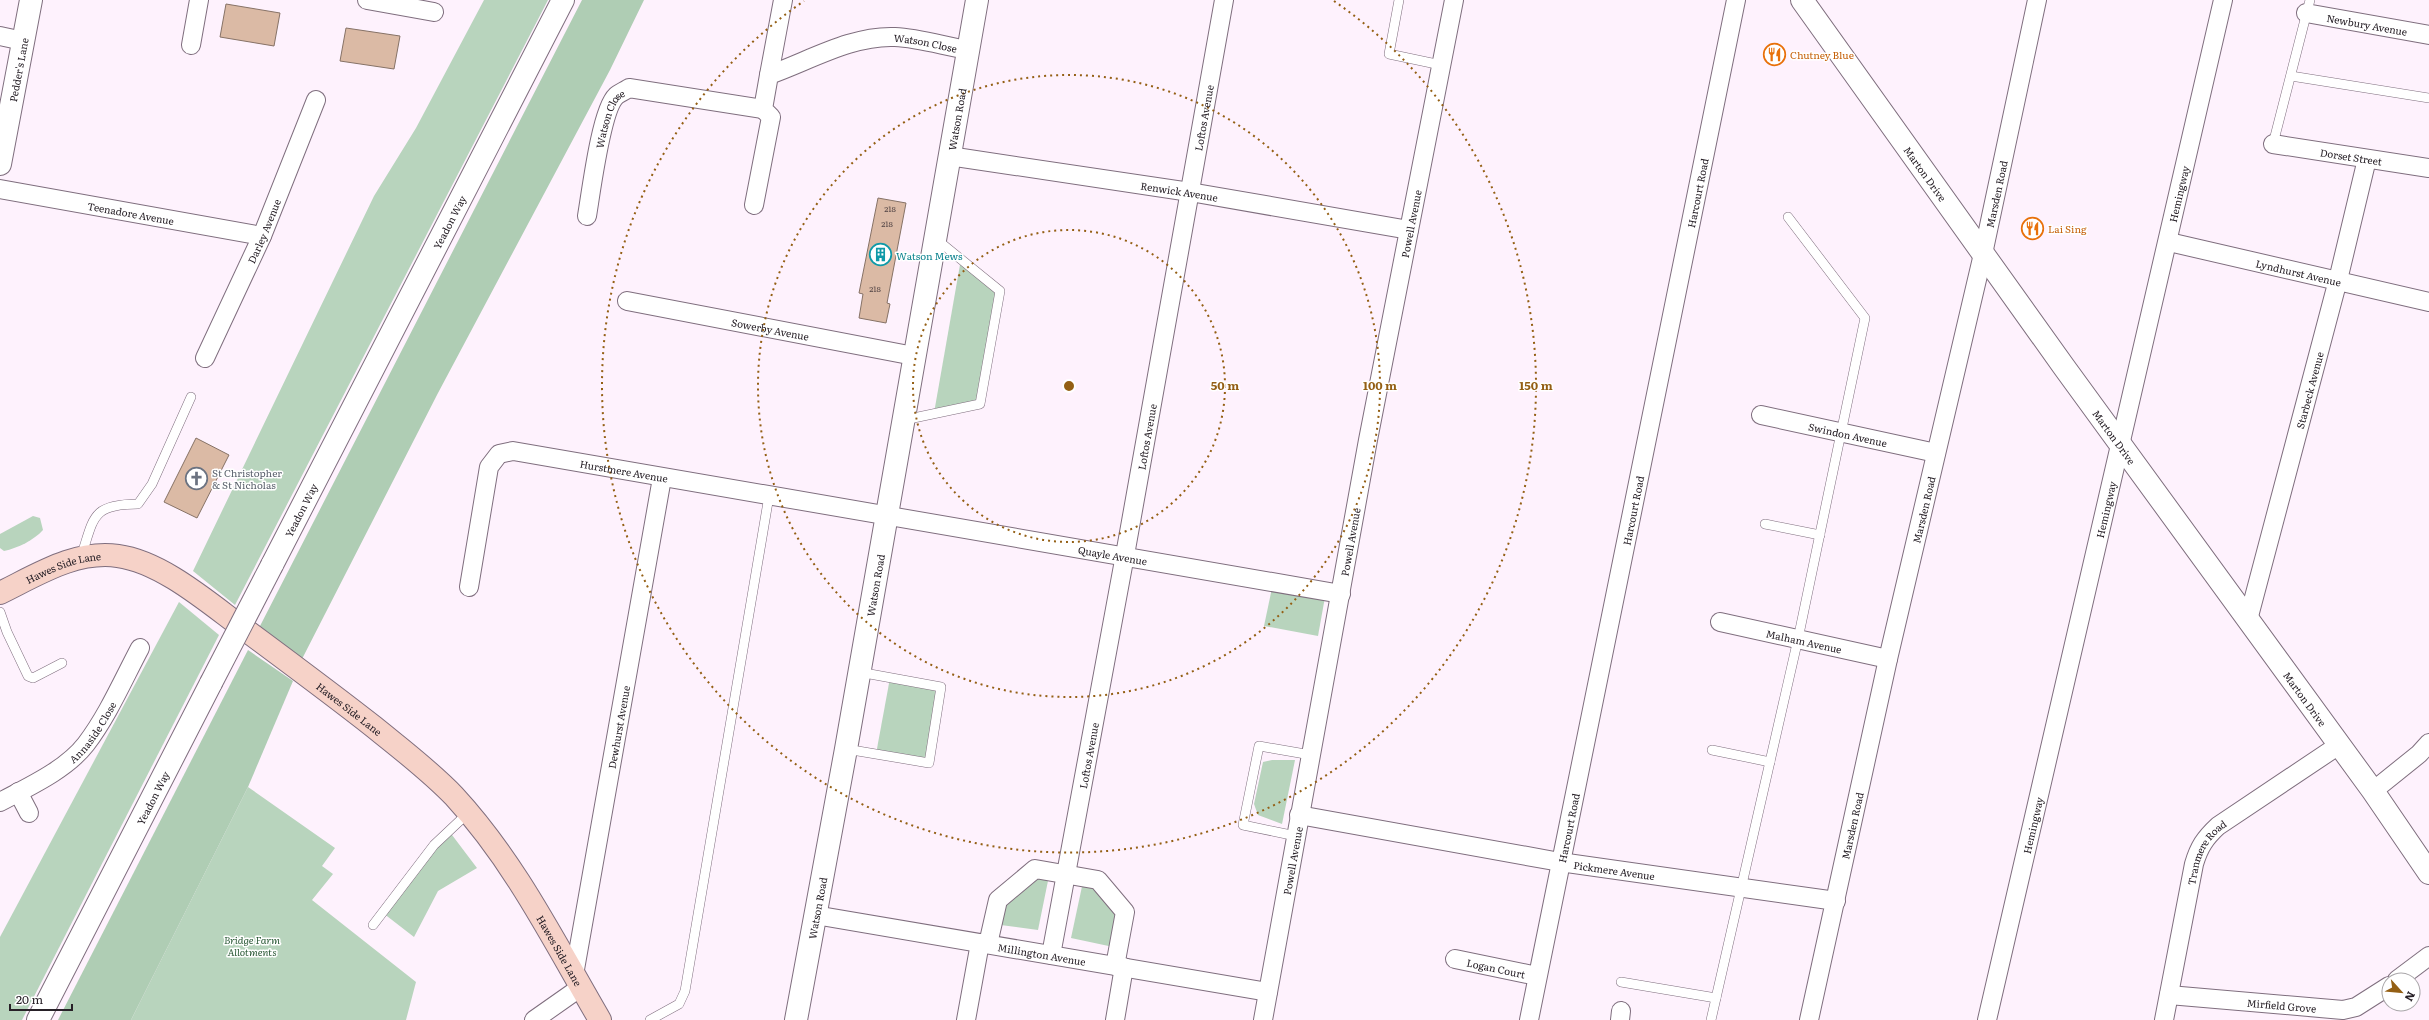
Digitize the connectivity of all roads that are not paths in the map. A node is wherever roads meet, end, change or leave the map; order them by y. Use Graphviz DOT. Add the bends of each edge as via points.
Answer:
graph roads {
  1 [pos="31,0"];
  2 [pos="199,0"];
  3 [pos="367,0"];
  4 [pos="563,0"];
  5 [pos="783,0"];
  6 [pos="977,0"];
  7 [pos="1224,0"];
  8 [pos="1399,0"];
  9 [pos="1454,0"];
  10 [pos="1736,0"];
  11 [pos="1802,0"];
  12 [pos="2037,0"];
  13 [pos="2223,0"];
  14 [pos="2308,7"];
  15 [pos="434,12"];
  16 [pos="2429,35"];
  17 [pos="0,36"];
  18 [pos="23,41"];
  19 [pos="191,45"];
  20 [pos="968,50"];
  21 [pos="1441,65"];
  22 [pos="769,75"];
  23 [pos="2291,76"];
  24 [pos="2429,98"];
  25 [pos="316,100"];
  26 [pos="763,109"];
  27 [pos="2273,144"];
  28 [pos="949,156"];
  29 [pos="2367,159"];
  30 [pos="0,164"];
  31 [pos="2429,168"];
  32 [pos="0,189"];
  33 [pos="1190,192"];
  34 [pos="754,205"];
  35 [pos="587,216"];
  36 [pos="1788,217"];
  37 [pos="1409,230"];
  38 [pos="262,236"];
  39 [pos="935,238"];
  40 [pos="2169,242"];
  41 [pos="1983,254"];
  42 [pos="2338,280"];
  43 [pos="627,301"];
  44 [pos="2429,302"];
  45 [pos="914,356"];
  46 [pos="205,358"];
  47 [pos="191,398"];
  48 [pos="1761,415"];
  49 [pos="902,420"];
  50 [pos="1842,432"];
  51 [pos="2121,445"];
  52 [pos="1936,452"];
  53 [pos="662,478"];
  54 [pos="769,496"];
  55 [pos="885,514"];
  56 [pos="1765,524"];
  57 [pos="1820,535"];
  58 [pos="1125,555"];
  59 [pos="81,557"];
  60 [pos="469,587"];
  61 [pos="0,593"];
  62 [pos="1341,594"];
  63 [pos="0,612"];
  64 [pos="2248,620"];
  65 [pos="1720,622"];
  66 [pos="1798,639"];
  67 [pos="140,648"];
  68 [pos="1888,660"];
  69 [pos="62,663"];
  70 [pos="859,672"];
  71 [pos="2429,743"];
  72 [pos="2339,745"];
  73 [pos="846,749"];
  74 [pos="1712,750"];
  75 [pos="1311,755"];
  76 [pos="1770,762"];
  77 [pos="2373,791"];
  78 [pos="18,792"];
  79 [pos="0,802"];
  80 [pos="28,813"];
  81 [pos="468,813"];
  82 [pos="1299,815"];
  83 [pos="1296,836"];
  84 [pos="1560,862"];
  85 [pos="2429,873"];
  86 [pos="1067,874"];
  87 [pos="1742,888"];
  88 [pos="1836,901"];
  89 [pos="815,915"];
  90 [pos="373,925"];
  91 [pos="984,943"];
  92 [pos="1051,955"];
  93 [pos="2429,956"];
  94 [pos="1455,959"];
  95 [pos="1119,967"];
  96 [pos="2408,972"];
  97 [pos="1538,976"];
  98 [pos="577,981"];
  99 [pos="1621,982"];
  100 [pos="2381,991"];
  101 [pos="1268,992"];
  102 [pos="2169,995"];
  103 [pos="1716,998"];
  104 [pos="38,1020"];
  105 [pos="534,1020"];
  106 [pos="600,1020"];
  107 [pos="650,1020"];
  108 [pos="796,1020"];
  109 [pos="966,1020"];
  110 [pos="1114,1020"];
  111 [pos="1262,1020"];
  112 [pos="1529,1020"];
  113 [pos="1711,1020"];
  114 [pos="1809,1020"];
  115 [pos="1987,1020"];
  116 [pos="2164,1020"];
  1 -- 18 [label="street, Pedder's Lane"];
  2 -- 19 [label="street"];
  3 -- 15 [label="street"];
  4 -- 104 [label="street, Yeadon Way, bridge"];
  5 -- 22 [label="street"];
  6 -- 20 [label="street, Watson Road"];
  7 -- 33 [label="street, Loftos Avenue"];
  8 -- 21 [label="lane" via="1389,54"];
  9 -- 21 [label="street, Powell Avenue"];
  10 -- 84 [label="street, Harcourt Road"];
  11 -- 41 [label="street, Marton Drive"];
  12 -- 41 [label="street, Marsden Road"];
  13 -- 40 [label="street, Hemingway"];
  14 -- 16 [label="street, Newbury Avenue"];
  14 -- 23 [label="lane"];
  17 -- 18 [label="street"];
  18 -- 30 [label="street, Pedder's Lane"];
  20 -- 22 [label="street, Watson Close" via="895,37 878,39 853,43"];
  20 -- 28 [label="street, Watson Road"];
  21 -- 37 [label="street, Powell Avenue"];
  22 -- 26 [label="street"];
  23 -- 24 [label="lane"];
  23 -- 27 [label="lane"];
  25 -- 38 [label="street, Darley Avenue"];
  26 -- 34 [label="street" via="771,117"];
  26 -- 35 [label="street, Watson Close" via="629,88 615,96 603,126"];
  27 -- 29 [label="street, Dorset Street"];
  28 -- 33 [label="street, Renwick Avenue"];
  28 -- 39 [label="street, Watson Road"];
  29 -- 31 [label="street, Dorset Street"];
  29 -- 42 [label="street, Starbeck Avenue"];
  32 -- 38 [label="street, Teenadore Avenue"];
  33 -- 37 [label="street, Renwick Avenue"];
  33 -- 58 [label="street, Loftos Avenue"];
  36 -- 50 [label="lane" via="1866,318"];
  37 -- 62 [label="street, Powell Avenue"];
  38 -- 46 [label="street, Darley Avenue"];
  39 -- 45 [label="street, Watson Road"];
  39 -- 49 [label="lane" via="1000,291 980,404"];
  40 -- 42 [label="street, Lyndhurst Avenue"];
  40 -- 51 [label="street, Hemingway"];
  41 -- 51 [label="street, Marton Drive"];
  41 -- 52 [label="street, Marsden Road"];
  42 -- 44 [label="street, Lyndhurst Avenue"];
  42 -- 64 [label="street, Starbeck Avenue"];
  43 -- 45 [label="street, Sowerby Avenue"];
  45 -- 49 [label="street, Watson Road"];
  47 -- 59 [label="lane" via="152,484 138,504 119,504 102,509 93,522"];
  48 -- 50 [label="street, Swindon Avenue"];
  49 -- 55 [label="street, Watson Road"];
  50 -- 52 [label="street, Swindon Avenue"];
  50 -- 57 [label="lane"];
  51 -- 64 [label="street, Marton Drive"];
  51 -- 115 [label="street, Hemingway"];
  52 -- 68 [label="street, Marsden Road"];
  53 -- 54 [label="street, Hurstmere Avenue"];
  53 -- 60 [label="street, Hurstmere Avenue" via="513,451 499,454 489,467"];
  53 -- 98 [label="street, Dewhurst Avenue"];
  54 -- 55 [label="street, Hurstmere Avenue"];
  54 -- 107 [label="lane" via="685,991 679,1004"];
  55 -- 58 [label="street, Quayle Avenue"];
  55 -- 70 [label="street, Watson Road"];
  56 -- 57 [label="lane"];
  57 -- 66 [label="lane"];
  58 -- 62 [label="street, Quayle Avenue"];
  58 -- 86 [label="street, Loftos Avenue"];
  59 -- 61 [label="main road, Hawes Side Lane"];
  59 -- 81 [label="main road, Hawes Side Lane" via="120,556 162,573 188,588 323,687 426,768"];
  62 -- 75 [label="street, Powell Avenue"];
  63 -- 69 [label="lane" via="28,676 33,678"];
  64 -- 72 [label="street, Marton Drive"];
  65 -- 66 [label="street, Malham Avenue"];
  66 -- 68 [label="street, Malham Avenue"];
  66 -- 76 [label="lane"];
  67 -- 78 [label="street, Annaside Close" via="108,709 85,745 53,773"];
  68 -- 88 [label="street, Marsden Road"];
  70 -- 73 [label="street, Watson Road"];
  70 -- 73 [label="lane" via="941,687 929,763"];
  71 -- 77 [label="street"];
  72 -- 77 [label="street, Marton Drive"];
  72 -- 102 [label="street, Tranmere Road" via="2218,826 2205,839 2194,864"];
  73 -- 89 [label="street, Watson Road"];
  74 -- 76 [label="lane"];
  75 -- 82 [label="street, Powell Avenue"];
  75 -- 83 [label="lane" via="1259,746 1243,825"];
  76 -- 87 [label="lane"];
  77 -- 85 [label="street, Marton Drive"];
  78 -- 79 [label="street, Annaside Close"];
  78 -- 80 [label="street"];
  81 -- 90 [label="lane" via="434,845"];
  81 -- 98 [label="main road, Hawes Side Lane" via="523,885"];
  82 -- 83 [label="street, Powell Avenue"];
  82 -- 84 [label="street, Pickmere Avenue"];
  83 -- 101 [label="street, Powell Avenue"];
  84 -- 87 [label="street, Pickmere Avenue"];
  84 -- 97 [label="street, Harcourt Road"];
  86 -- 91 [label="street" via="1035,869 998,900"];
  86 -- 92 [label="street, Loftos Avenue"];
  86 -- 95 [label="street" via="1098,880 1125,912"];
  87 -- 88 [label="street, Pickmere Avenue"];
  87 -- 103 [label="lane"];
  88 -- 114 [label="street, Marsden Road"];
  89 -- 91 [label="street, Millington Avenue"];
  89 -- 108 [label="street, Watson Road"];
  91 -- 92 [label="street, Millington Avenue"];
  91 -- 109 [label="street"];
  92 -- 95 [label="street, Millington Avenue"];
  93 -- 96 [label="street"];
  94 -- 97 [label="street, Logan Court"];
  95 -- 101 [label="street, Millington Avenue"];
  95 -- 110 [label="street"];
  97 -- 112 [label="street, Harcourt Road"];
  98 -- 105 [label="street"];
  98 -- 106 [label="main road, Hawes Side Lane"];
  99 -- 103 [label="lane"];
  100 -- 102 [label="street, Mirfield Grove" via="2356,1007 2343,1010"];
  101 -- 111 [label="street, Powell Avenue"];
  102 -- 116 [label="street, Tranmere Road"];
  103 -- 113 [label="lane"];
}
